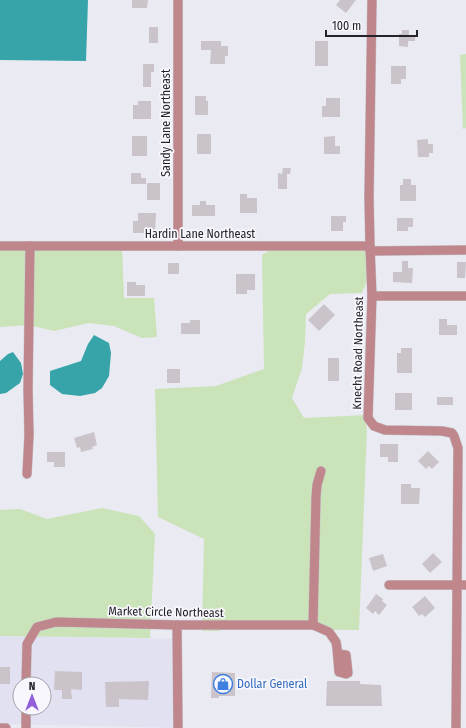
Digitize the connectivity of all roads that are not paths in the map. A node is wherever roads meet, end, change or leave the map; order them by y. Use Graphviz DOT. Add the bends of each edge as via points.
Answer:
graph roads {
  1 [pos="178,0"];
  2 [pos="372,0"];
  3 [pos="0,246"];
  4 [pos="30,246"];
  5 [pos="178,246"];
  6 [pos="370,249"];
  7 [pos="466,250"];
  8 [pos="372,296"];
  9 [pos="466,296"];
  10 [pos="320,471"];
  11 [pos="27,474"];
  12 [pos="389,585"];
  13 [pos="456,585"];
  14 [pos="466,585"];
  15 [pos="177,625"];
  16 [pos="313,625"];
  17 [pos="338,654"];
  18 [pos="26,676"];
  19 [pos="26,716"];
  20 [pos="0,728"];
  21 [pos="6,728"];
  22 [pos="26,728"];
  23 [pos="178,728"];
  24 [pos="456,728"];
  1 -- 5 [label="street, Sandy Lane Northeast"];
  2 -- 6 [label="street, Knecht Road Northeast"];
  3 -- 4 [label="street, Hardin Lane Northeast"];
  4 -- 5 [label="street, Hardin Lane Northeast"];
  4 -- 11 [label="street"];
  5 -- 6 [label="street, Hardin Lane Northeast"];
  6 -- 7 [label="street, Hardin Lane Northeast"];
  6 -- 8 [label="street, Knecht Road Northeast"];
  8 -- 9 [label="street"];
  8 -- 13 [label="street, Knecht Road Northeast" via="368,418 374,426 385,430 442,431 452,434 458,448"];
  10 -- 16 [label="street" via="316,497"];
  12 -- 13 [label="street"];
  13 -- 14 [label="street"];
  13 -- 24 [label="street, Knecht Road Northeast"];
  15 -- 16 [label="street, Market Circle Northeast"];
  15 -- 18 [label="street, Market Circle Northeast" via="56,622 37,627 27,644"];
  15 -- 23 [label="street"];
  16 -- 17 [label="street, Market Circle Northeast" via="329,632 336,642"];
  19 -- 22 [label="street"];
  20 -- 21 [label="street"];
}
